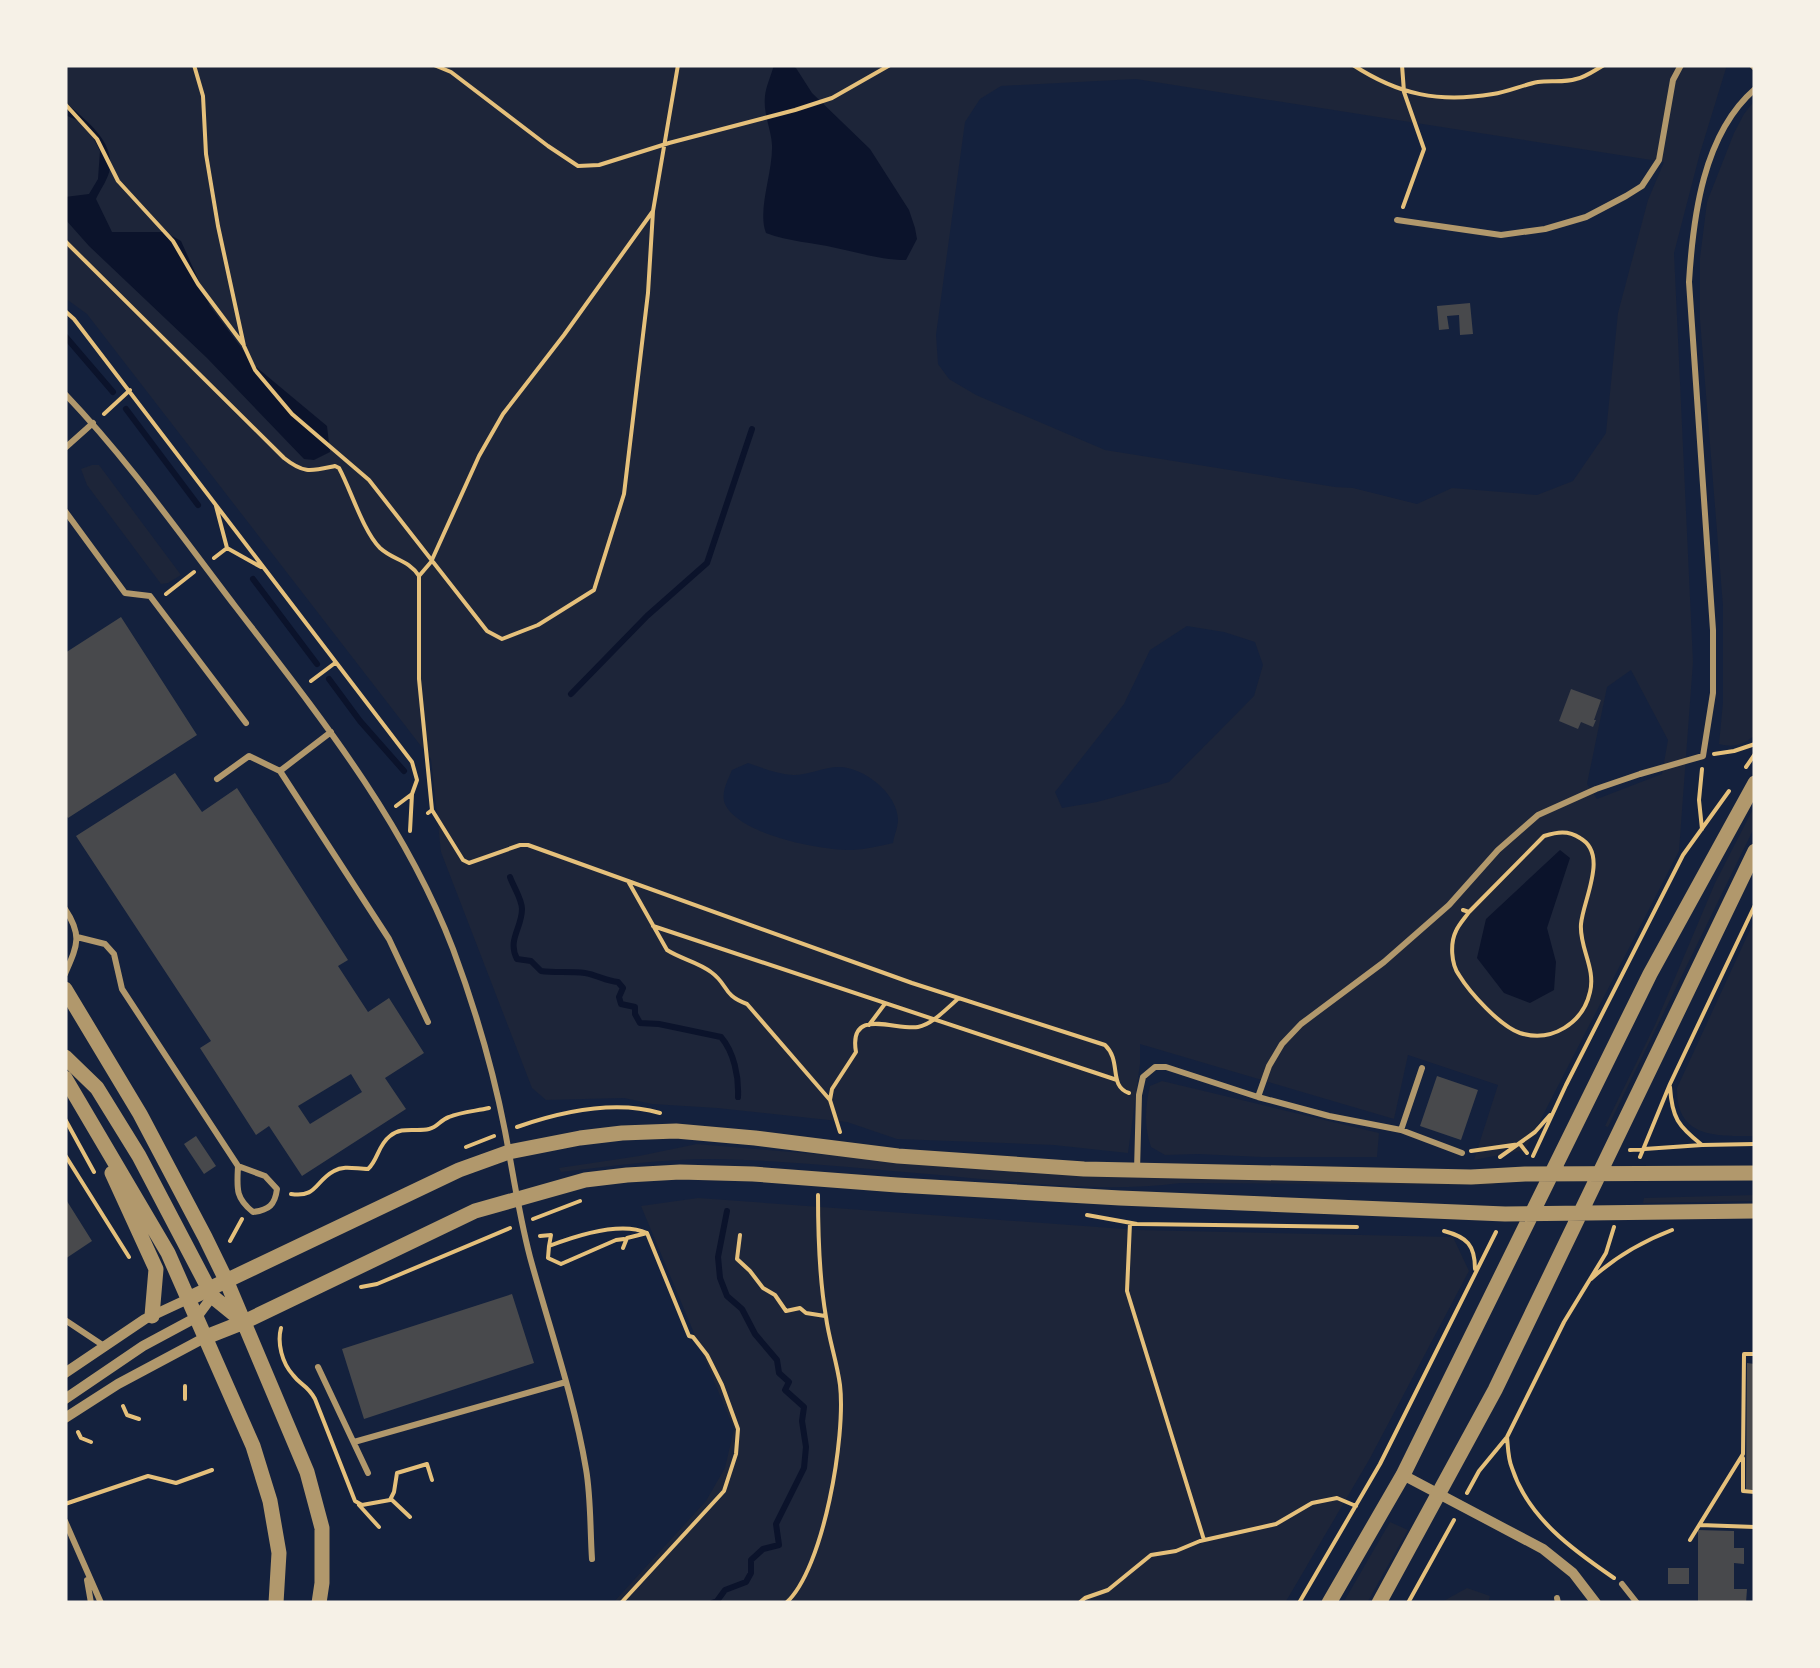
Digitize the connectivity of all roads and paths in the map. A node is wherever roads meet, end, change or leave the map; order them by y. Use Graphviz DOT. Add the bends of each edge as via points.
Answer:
graph roads {
  1 [pos="194,65"];
  2 [pos="434,65"];
  3 [pos="678,65"];
  4 [pos="890,65"];
  5 [pos="1353,65"];
  6 [pos="1402,65"];
  7 [pos="1604,65"];
  8 [pos="1681,65"];
  9 [pos="1755,89"];
  10 [pos="1404,92"];
  11 [pos="65,104"];
  12 [pos="663,145"];
  13 [pos="652,211"];
  14 [pos="1397,220"];
  15 [pos="65,241"];
  16 [pos="65,311"];
  17 [pos="244,346"];
  18 [pos="130,390"];
  19 [pos="65,394"];
  20 [pos="93,424"];
  21 [pos="65,448"];
  22 [pos="215,502"];
  23 [pos="65,511"];
  24 [pos="227,548"];
  25 [pos="430,562"];
  26 [pos="419,576"];
  27 [pos="336,662"];
  28 [pos="299,690"];
  29 [pos="246,723"];
  30 [pos="331,732"];
  31 [pos="1755,744"];
  32 [pos="1755,754"];
  33 [pos="1703,756"];
  34 [pos="1744,769"];
  35 [pos="280,772"];
  36 [pos="217,780"];
  37 [pos="1755,783"];
  38 [pos="1734,784"];
  39 [pos="412,794"];
  40 [pos="386,814"];
  41 [pos="1702,829"];
  42 [pos="1755,851"];
  43 [pos="408,853"];
  44 [pos="628,881"];
  45 [pos="1449,905"];
  46 [pos="65,908"];
  47 [pos="1469,912"];
  48 [pos="654,926"];
  49 [pos="78,937"];
  50 [pos="65,974"];
  51 [pos="65,989"];
  52 [pos="958,998"];
  53 [pos="886,1004"];
  54 [pos="933,1020"];
  55 [pos="428,1022"];
  56 [pos="869,1025"];
  57 [pos="65,1057"];
  58 [pos="1422,1068"];
  59 [pos="65,1078"];
  60 [pos="1117,1080"];
  61 [pos="1670,1084"];
  62 [pos="1139,1095"];
  63 [pos="1258,1098"];
  64 [pos="830,1100"];
  65 [pos="500,1105"];
  66 [pos="1553,1112"];
  67 [pos="92,1122"];
  68 [pos="1402,1130"];
  69 [pos="840,1132"];
  70 [pos="1520,1144"];
  71 [pos="1755,1144"];
  72 [pos="1702,1145"];
  73 [pos="509,1152"];
  74 [pos="1462,1152"];
  75 [pos="1610,1152"];
  76 [pos="1528,1154"];
  77 [pos="65,1155"];
  78 [pos="1558,1158"];
  79 [pos="1489,1164"];
  80 [pos="238,1166"];
  81 [pos="1137,1171"];
  82 [pos="1550,1174"];
  83 [pos="1755,1174"];
  84 [pos="1599,1175"];
  85 [pos="277,1189"];
  86 [pos="818,1192"];
  87 [pos="592,1197"];
  88 [pos="518,1199"];
  89 [pos="248,1208"];
  90 [pos="1755,1211"];
  91 [pos="1082,1214"];
  92 [pos="1505,1214"];
  93 [pos="1531,1214"];
  94 [pos="1580,1214"];
  95 [pos="523,1223"];
  96 [pos="1130,1223"];
  97 [pos="1683,1226"];
  98 [pos="1356,1227"];
  99 [pos="1455,1228"];
  100 [pos="1572,1230"];
  101 [pos="1628,1231"];
  102 [pos="1655,1231"];
  103 [pos="1668,1231"];
  104 [pos="647,1234"];
  105 [pos="740,1235"];
  106 [pos="526,1238"];
  107 [pos="627,1238"];
  108 [pos="230,1240"];
  109 [pos="549,1246"];
  110 [pos="623,1248"];
  111 [pos="133,1265"];
  112 [pos="1475,1274"];
  113 [pos="226,1280"];
  114 [pos="1584,1286"];
  115 [pos="348,1290"];
  116 [pos="210,1293"];
  117 [pos="188,1298"];
  118 [pos="152,1316"];
  119 [pos="825,1316"];
  120 [pos="197,1317"];
  121 [pos="65,1320"];
  122 [pos="244,1322"];
  123 [pos="281,1328"];
  124 [pos="206,1337"];
  125 [pos="105,1346"];
  126 [pos="1755,1354"];
  127 [pos="282,1355"];
  128 [pos="318,1367"];
  129 [pos="65,1373"];
  130 [pos="566,1382"];
  131 [pos="185,1386"];
  132 [pos="65,1399"];
  133 [pos="185,1399"];
  134 [pos="123,1406"];
  135 [pos="65,1418"];
  136 [pos="139,1420"];
  137 [pos="78,1432"];
  138 [pos="1507,1437"];
  139 [pos="91,1442"];
  140 [pos="354,1442"];
  141 [pos="1743,1454"];
  142 [pos="212,1470"];
  143 [pos="368,1473"];
  144 [pos="1403,1475"];
  145 [pos="1755,1492"];
  146 [pos="1440,1495"];
  147 [pos="390,1499"];
  148 [pos="65,1504"];
  149 [pos="358,1504"];
  150 [pos="1356,1506"];
  151 [pos="1461,1506"];
  152 [pos="410,1517"];
  153 [pos="65,1521"];
  154 [pos="1698,1526"];
  155 [pos="379,1527"];
  156 [pos="1755,1527"];
  157 [pos="1204,1540"];
  158 [pos="1690,1540"];
  159 [pos="592,1559"];
  160 [pos="84,1569"];
  161 [pos="1622,1584"];
  162 [pos="91,1603"];
  163 [pos="101,1603"];
  164 [pos="276,1603"];
  165 [pos="319,1603"];
  166 [pos="621,1603"];
  167 [pos="786,1603"];
  168 [pos="1079,1603"];
  169 [pos="1299,1603"];
  170 [pos="1329,1603"];
  171 [pos="1379,1603"];
  172 [pos="1408,1603"];
  173 [pos="1596,1603"];
  174 [pos="1638,1603"];
  1 -- 17 [label="path"];
  2 -- 12 [label="path" via="578,166"];
  3 -- 12 [label="path"];
  4 -- 12 [label="path" via="832,98"];
  5 -- 10 [label="path"];
  6 -- 10 [label="path"];
  7 -- 10 [label="path" via="1574,80 1496,94"];
  8 -- 14 [label="lane" via="1659,160 1642,186 1626,196 1586,217 1501,235"];
  9 -- 33 [label="lane" via="1718,142 1692,241 1689,282 1713,630"];
  10 -- 14 [label="path" via="1424,149"];
  11 -- 17 [label="path" via="97,139 118,181 173,241"];
  12 -- 13 [label="path"];
  13 -- 25 [label="path" via="504,414"];
  13 -- 25 [label="path" via="624,494 594,590 502,640"];
  15 -- 26 [label="path" via="284,458 298,469 339,468 376,542"];
  16 -- 18 [label="path"];
  17 -- 25 [label="path" via="292,414 369,480"];
  18 -- 20 [label="path"];
  18 -- 22 [label="path"];
  19 -- 20 [label="lane"];
  20 -- 21 [label="lane"];
  20 -- 28 [label="lane"];
  22 -- 24 [label="path"];
  22 -- 27 [label="path"];
  23 -- 29 [label="lane" via="125,593 150,596"];
  25 -- 26 [label="path"];
  26 -- 44 [label="path" via="430,812 469,863 520,845"];
  27 -- 28 [label="path"];
  27 -- 39 [label="path" via="412,762"];
  28 -- 30 [label="lane"];
  30 -- 35 [label="lane"];
  30 -- 40 [label="lane"];
  31 -- 33 [label="path"];
  32 -- 34 [label="path"];
  33 -- 41 [label="path"];
  33 -- 45 [label="lane" via="1538,815"];
  35 -- 36 [label="lane" via="249,756"];
  35 -- 55 [label="lane" via="389,939"];
  37 -- 78 [label="street"];
  38 -- 41 [label="path"];
  39 -- 40 [label="path"];
  39 -- 43 [label="path"];
  40 -- 43 [label="lane"];
  41 -- 66 [label="path"];
  42 -- 75 [label="street"];
  43 -- 65 [label="lane" via="452,947"];
  44 -- 48 [label="path"];
  44 -- 52 [label="path"];
  45 -- 47 [label="path"];
  45 -- 63 [label="lane" via="1301,1024 1282,1044"];
  46 -- 49 [label="lane"];
  47 -- 47 [label="path" via="1455,932 1452,952 1466,986 1521,1034 1559,1032 1574,1022 1592,986 1580,925 1594,868 1587,841 1572,833 1544,836"];
  48 -- 53 [label="path"];
  48 -- 64 [label="path" via="667,950 710,970 733,999 747,1004"];
  49 -- 50 [label="lane"];
  49 -- 80 [label="lane" via="106,944 114,954 122,989"];
  51 -- 113 [label="street" via="140,1114"];
  52 -- 54 [label="path"];
  52 -- 60 [label="path" via="1105,1046 1114,1056"];
  53 -- 54 [label="path"];
  53 -- 56 [label="path"];
  54 -- 56 [label="path" via="914,1028"];
  54 -- 60 [label="path"];
  56 -- 64 [label="path" via="856,1032 856,1052"];
  57 -- 116 [label="street" via="97,1088 139,1156"];
  58 -- 68 [label="lane"];
  59 -- 67 [label="street"];
  60 -- 62 [label="path" via="1122,1091"];
  61 -- 72 [label="path" via="1672,1110"];
  62 -- 63 [label="lane" via="1155,1067"];
  62 -- 81 [label="lane"];
  63 -- 68 [label="lane"];
  64 -- 69 [label="path"];
  65 -- 73 [label="lane"];
  65 -- 85 [label="path" via="442,1119 436,1128 394,1132 368,1170 336,1168 303,1196"];
  66 -- 70 [label="path"];
  66 -- 78 [label="path" via="1531,1161"];
  67 -- 117 [label="street"];
  67 -- 118 [label="street" via="156,1269"];
  68 -- 74 [label="lane"];
  70 -- 74 [label="path"];
  70 -- 76 [label="path"];
  70 -- 79 [label="path"];
  71 -- 72 [label="path"];
  72 -- 75 [label="path"];
  73 -- 81 [label="street" via="594,1136 676,1131 898,1156"];
  73 -- 88 [label="lane"];
  73 -- 113 [label="street"];
  75 -- 84 [label="street"];
  77 -- 111 [label="path"];
  78 -- 82 [label="street"];
  80 -- 85 [label="lane" via="266,1176"];
  80 -- 89 [label="lane" via="237,1190"];
  81 -- 82 [label="street"];
  82 -- 84 [label="street"];
  82 -- 93 [label="street"];
  83 -- 84 [label="street"];
  84 -- 94 [label="street"];
  85 -- 89 [label="lane" via="266,1210"];
  86 -- 119 [label="path"];
  87 -- 95 [label="path"];
  88 -- 92 [label="street" via="585,1180 680,1172"];
  88 -- 95 [label="lane"];
  88 -- 122 [label="street" via="475,1211"];
  89 -- 108 [label="path"];
  90 -- 94 [label="street"];
  91 -- 96 [label="path"];
  92 -- 93 [label="street"];
  92 -- 112 [label="path"];
  93 -- 94 [label="street"];
  93 -- 144 [label="street"];
  94 -- 100 [label="street"];
  95 -- 106 [label="lane"];
  95 -- 115 [label="path"];
  96 -- 98 [label="path"];
  96 -- 157 [label="path" via="1127,1291"];
  97 -- 103 [label="path"];
  99 -- 112 [label="path" via="1435,1228 1469,1243"];
  100 -- 101 [label="path"];
  100 -- 146 [label="street"];
  102 -- 103 [label="path"];
  103 -- 114 [label="path" via="1609,1263"];
  104 -- 107 [label="path"];
  104 -- 109 [label="path" via="600,1231"];
  104 -- 166 [label="path" via="738,1430 724,1490"];
  105 -- 119 [label="path" via="737,1259 786,1311"];
  106 -- 109 [label="path" via="550,1235"];
  106 -- 130 [label="lane"];
  107 -- 109 [label="path" via="560,1264 548,1258"];
  107 -- 110 [label="path"];
  112 -- 150 [label="path"];
  113 -- 116 [label="street"];
  113 -- 122 [label="street"];
  116 -- 117 [label="street"];
  116 -- 120 [label="street"];
  116 -- 122 [label="street"];
  117 -- 118 [label="street"];
  117 -- 120 [label="street"];
  118 -- 125 [label="street"];
  119 -- 167 [label="path" via="840,1386 833,1482 806,1573"];
  120 -- 124 [label="street"];
  120 -- 132 [label="street"];
  121 -- 125 [label="lane"];
  122 -- 124 [label="street"];
  122 -- 165 [label="street" via="307,1472 322,1528"];
  123 -- 127 [label="path"];
  124 -- 135 [label="street"];
  124 -- 164 [label="street" via="270,1500 279,1553"];
  125 -- 129 [label="street"];
  126 -- 141 [label="path" via="1744,1354"];
  128 -- 140 [label="lane"];
  130 -- 140 [label="lane"];
  130 -- 159 [label="lane" via="586,1470"];
  131 -- 133 [label="path"];
  134 -- 136 [label="path"];
  137 -- 139 [label="path"];
  138 -- 161 [label="path" via="1520,1487 1546,1524"];
  140 -- 143 [label="lane"];
  141 -- 145 [label="path" via="1743,1492"];
  141 -- 154 [label="path"];
  142 -- 148 [label="path" via="176,1484 148,1476"];
  144 -- 146 [label="street"];
  144 -- 170 [label="street"];
  146 -- 151 [label="street"];
  146 -- 171 [label="street"];
  147 -- 152 [label="path"];
  149 -- 155 [label="path"];
  150 -- 157 [label="path" via="1337,1498 1312,1503 1276,1524"];
  150 -- 169 [label="path"];
  151 -- 172 [label="path"];
  151 -- 173 [label="street" via="1561,1561"];
  153 -- 160 [label="lane"];
  154 -- 156 [label="path"];
  154 -- 158 [label="path"];
  157 -- 168 [label="path" via="1151,1555 1108,1590"];
  160 -- 162 [label="lane"];
  160 -- 163 [label="lane"];
  161 -- 174 [label="lane"];
}
